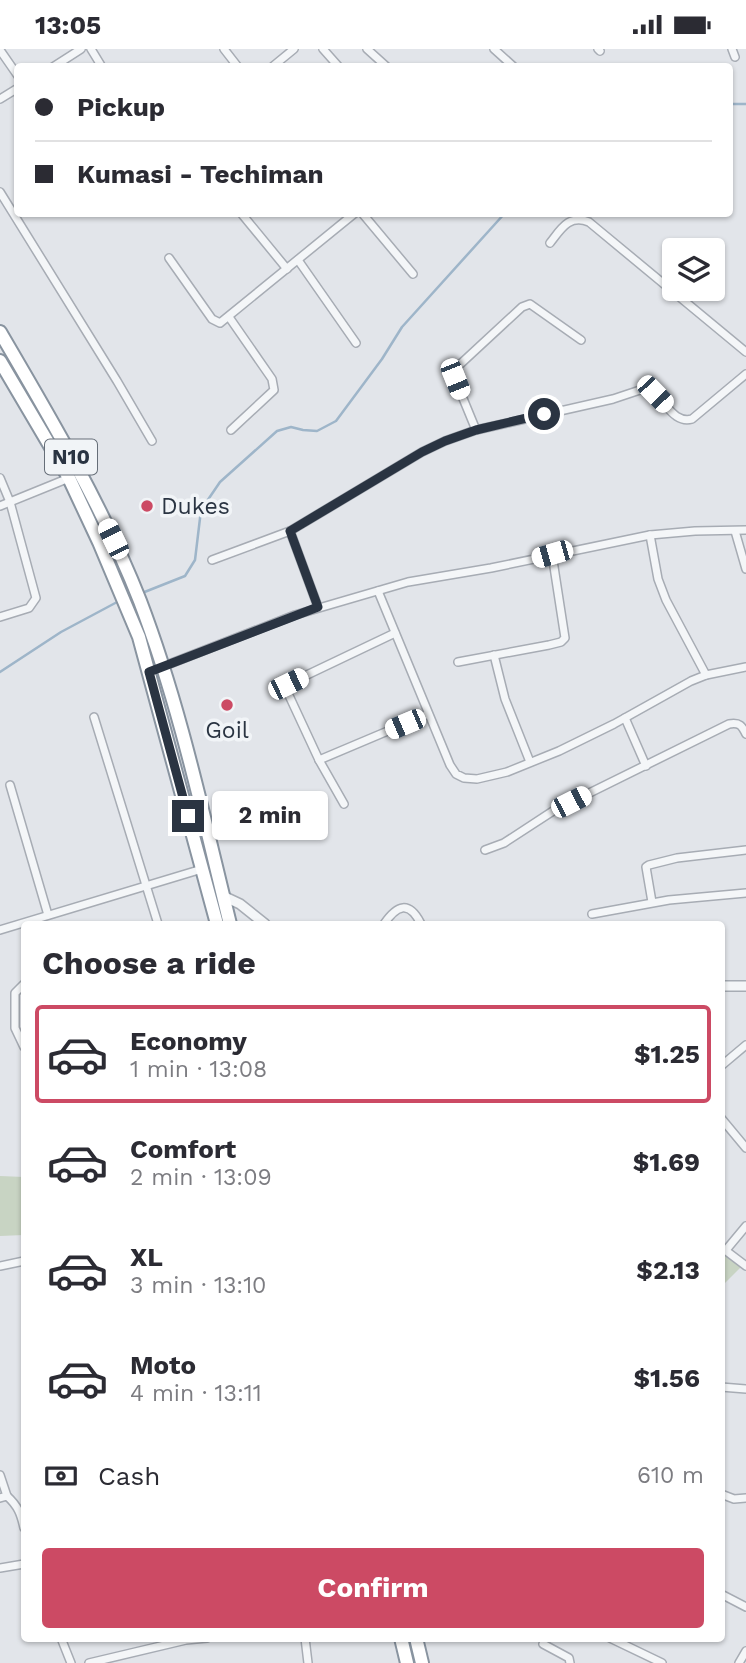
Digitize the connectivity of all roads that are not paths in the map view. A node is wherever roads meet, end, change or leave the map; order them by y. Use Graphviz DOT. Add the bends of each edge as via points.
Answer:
graph roads {
  1 [pos="81,49"];
  2 [pos="224,49"];
  3 [pos="293,49"];
  4 [pos="323,49"];
  5 [pos="367,49"];
  6 [pos="494,49"];
  7 [pos="0,50"];
  8 [pos="59,63"];
  9 [pos="235,63"];
  10 [pos="277,63"];
  11 [pos="335,63"];
  12 [pos="383,63"];
  13 [pos="510,63"];
  14 [pos="14,70"];
  15 [pos="0,192"];
  16 [pos="14,215"];
  17 [pos="15,217"];
  18 [pos="244,217"];
  19 [pos="350,217"];
  20 [pos="365,217"];
  21 [pos="550,243"];
  22 [pos="169,258"];
  23 [pos="298,260"];
  24 [pos="287,269"];
  25 [pos="413,274"];
  26 [pos="229,317"];
  27 [pos="0,332"];
  28 [pos="581,340"];
  29 [pos="356,343"];
  30 [pos="746,352"];
  31 [pos="0,361"];
  32 [pos="746,375"];
  33 [pos="230,430"];
  34 [pos="476,430"];
  35 [pos="152,442"];
  36 [pos="0,478"];
  37 [pos="69,478"];
  38 [pos="10,502"];
  39 [pos="0,506"];
  40 [pos="746,530"];
  41 [pos="290,531"];
  42 [pos="736,531"];
  43 [pos="650,535"];
  44 [pos="552,554"];
  45 [pos="212,560"];
  46 [pos="746,569"];
  47 [pos="378,590"];
  48 [pos="318,607"];
  49 [pos="0,617"];
  50 [pos="395,633"];
  51 [pos="494,655"];
  52 [pos="458,662"];
  53 [pos="746,667"];
  54 [pos="163,668"];
  55 [pos="149,672"];
  56 [pos="706,675"];
  57 [pos="428,714"];
  58 [pos="94,717"];
  59 [pos="625,718"];
  60 [pos="746,734"];
  61 [pos="320,760"];
  62 [pos="530,762"];
  63 [pos="646,766"];
  64 [pos="10,785"];
  65 [pos="344,804"];
  66 [pos="485,850"];
  67 [pos="746,850"];
  68 [pos="202,869"];
  69 [pos="146,886"];
  70 [pos="746,893"];
  71 [pos="223,896"];
  72 [pos="652,902"];
  73 [pos="592,914"];
  74 [pos="48,915"];
  75 [pos="35,921"];
  76 [pos="157,921"];
  77 [pos="216,921"];
  78 [pos="229,921"];
  79 [pos="262,921"];
  80 [pos="386,921"];
  81 [pos="419,921"];
  82 [pos="21,925"];
  83 [pos="0,930"];
  84 [pos="725,986"];
  85 [pos="746,986"];
  86 [pos="21,987"];
  87 [pos="21,1041"];
  88 [pos="746,1045"];
  89 [pos="725,1063"];
  90 [pos="725,1123"];
  91 [pos="746,1149"];
  92 [pos="746,1226"];
  93 [pos="725,1247"];
  94 [pos="725,1249"];
  95 [pos="21,1262"];
  96 [pos="0,1266"];
  97 [pos="746,1266"];
  98 [pos="725,1387"];
  99 [pos="746,1389"];
  100 [pos="0,1475"];
  101 [pos="725,1496"];
  102 [pos="4,1497"];
  103 [pos="746,1497"];
  104 [pos="21,1510"];
  105 [pos="21,1564"];
  106 [pos="0,1568"];
  107 [pos="725,1596"];
  108 [pos="746,1607"];
  109 [pos="63,1642"];
  110 [pos="178,1642"];
  111 [pos="305,1642"];
  112 [pos="402,1642"];
  113 [pos="417,1642"];
  114 [pos="618,1642"];
  115 [pos="543,1644"];
  116 [pos="746,1651"];
  117 [pos="71,1663"];
  118 [pos="89,1663"];
  119 [pos="307,1663"];
  120 [pos="407,1663"];
  121 [pos="422,1663"];
  122 [pos="570,1663"];
  123 [pos="662,1663"];
  124 [pos="739,1663"];
  1 -- 8 [label="street"];
  2 -- 9 [label="street"];
  3 -- 10 [label="street"];
  4 -- 11 [label="street"];
  5 -- 12 [label="street"];
  6 -- 13 [label="street"];
  7 -- 14 [label="street"];
  15 -- 16 [label="street"];
  17 -- 35 [label="street"];
  18 -- 24 [label="street"];
  19 -- 23 [label="street"];
  20 -- 25 [label="street"];
  21 -- 30 [label="street" via="565,224 582,219 589,222"];
  22 -- 26 [label="street" via="212,319 220,323"];
  23 -- 24 [label="street"];
  23 -- 29 [label="street"];
  24 -- 26 [label="street"];
  26 -- 33 [label="street" via="274,384 274,390"];
  27 -- 54 [label="highway, N10" via="113,539"];
  28 -- 34 [label="street" via="530,304 522,307 456,369 455,379"];
  31 -- 37 [label="highway, N10"];
  32 -- 34 [label="street" via="685,421 655,394 642,389"];
  34 -- 41 [label="street" via="422,452"];
  36 -- 38 [label="street"];
  37 -- 38 [label="street"];
  37 -- 55 [label="highway, N10" via="120,590"];
  38 -- 39 [label="street"];
  38 -- 49 [label="street" via="36,598 29,608"];
  40 -- 42 [label="street"];
  41 -- 45 [label="street"];
  41 -- 48 [label="street"];
  42 -- 43 [label="street"];
  42 -- 46 [label="street"];
  43 -- 44 [label="street"];
  43 -- 56 [label="street" via="666,600"];
  44 -- 47 [label="street"];
  44 -- 51 [label="street" via="565,638"];
  47 -- 48 [label="street"];
  47 -- 50 [label="street"];
  48 -- 54 [label="street"];
  50 -- 57 [label="street"];
  50 -- 61 [label="street" via="288,684 288,695"];
  51 -- 52 [label="street"];
  51 -- 62 [label="street" via="508,708"];
  53 -- 56 [label="street"];
  54 -- 55 [label="street"];
  54 -- 71 [label="highway, N10"];
  55 -- 68 [label="highway, N10"];
  56 -- 59 [label="street"];
  57 -- 61 [label="street"];
  57 -- 62 [label="street" via="450,765 464,778 507,772"];
  58 -- 69 [label="street"];
  59 -- 62 [label="street"];
  59 -- 63 [label="street"];
  60 -- 63 [label="street" via="742,726 729,723"];
  61 -- 65 [label="street"];
  63 -- 66 [label="street"];
  64 -- 74 [label="street"];
  67 -- 72 [label="street" via="649,865"];
  68 -- 69 [label="street"];
  68 -- 77 [label="highway, N10"];
  69 -- 74 [label="street"];
  69 -- 76 [label="street"];
  70 -- 72 [label="street"];
  71 -- 78 [label="highway, N10"];
  71 -- 79 [label="street"];
  72 -- 73 [label="street"];
  74 -- 75 [label="street"];
  80 -- 81 [label="street" via="400,907"];
  82 -- 83 [label="street"];
  84 -- 85 [label="street"];
  86 -- 87 [label="street" via="15,993 15,1028"];
  88 -- 89 [label="street"];
  90 -- 91 [label="street"];
  92 -- 93 [label="street"];
  94 -- 97 [label="street"];
  95 -- 96 [label="street"];
  98 -- 99 [label="street"];
  100 -- 102 [label="street"];
  101 -- 103 [label="street"];
  102 -- 104 [label="street"];
  105 -- 106 [label="street"];
  107 -- 108 [label="street"];
  109 -- 117 [label="street"];
  110 -- 118 [label="street"];
  111 -- 119 [label="street"];
  112 -- 120 [label="highway"];
  113 -- 121 [label="highway"];
  114 -- 123 [label="street"];
  115 -- 122 [label="street" via="569,1658"];
  116 -- 124 [label="street"];
}
